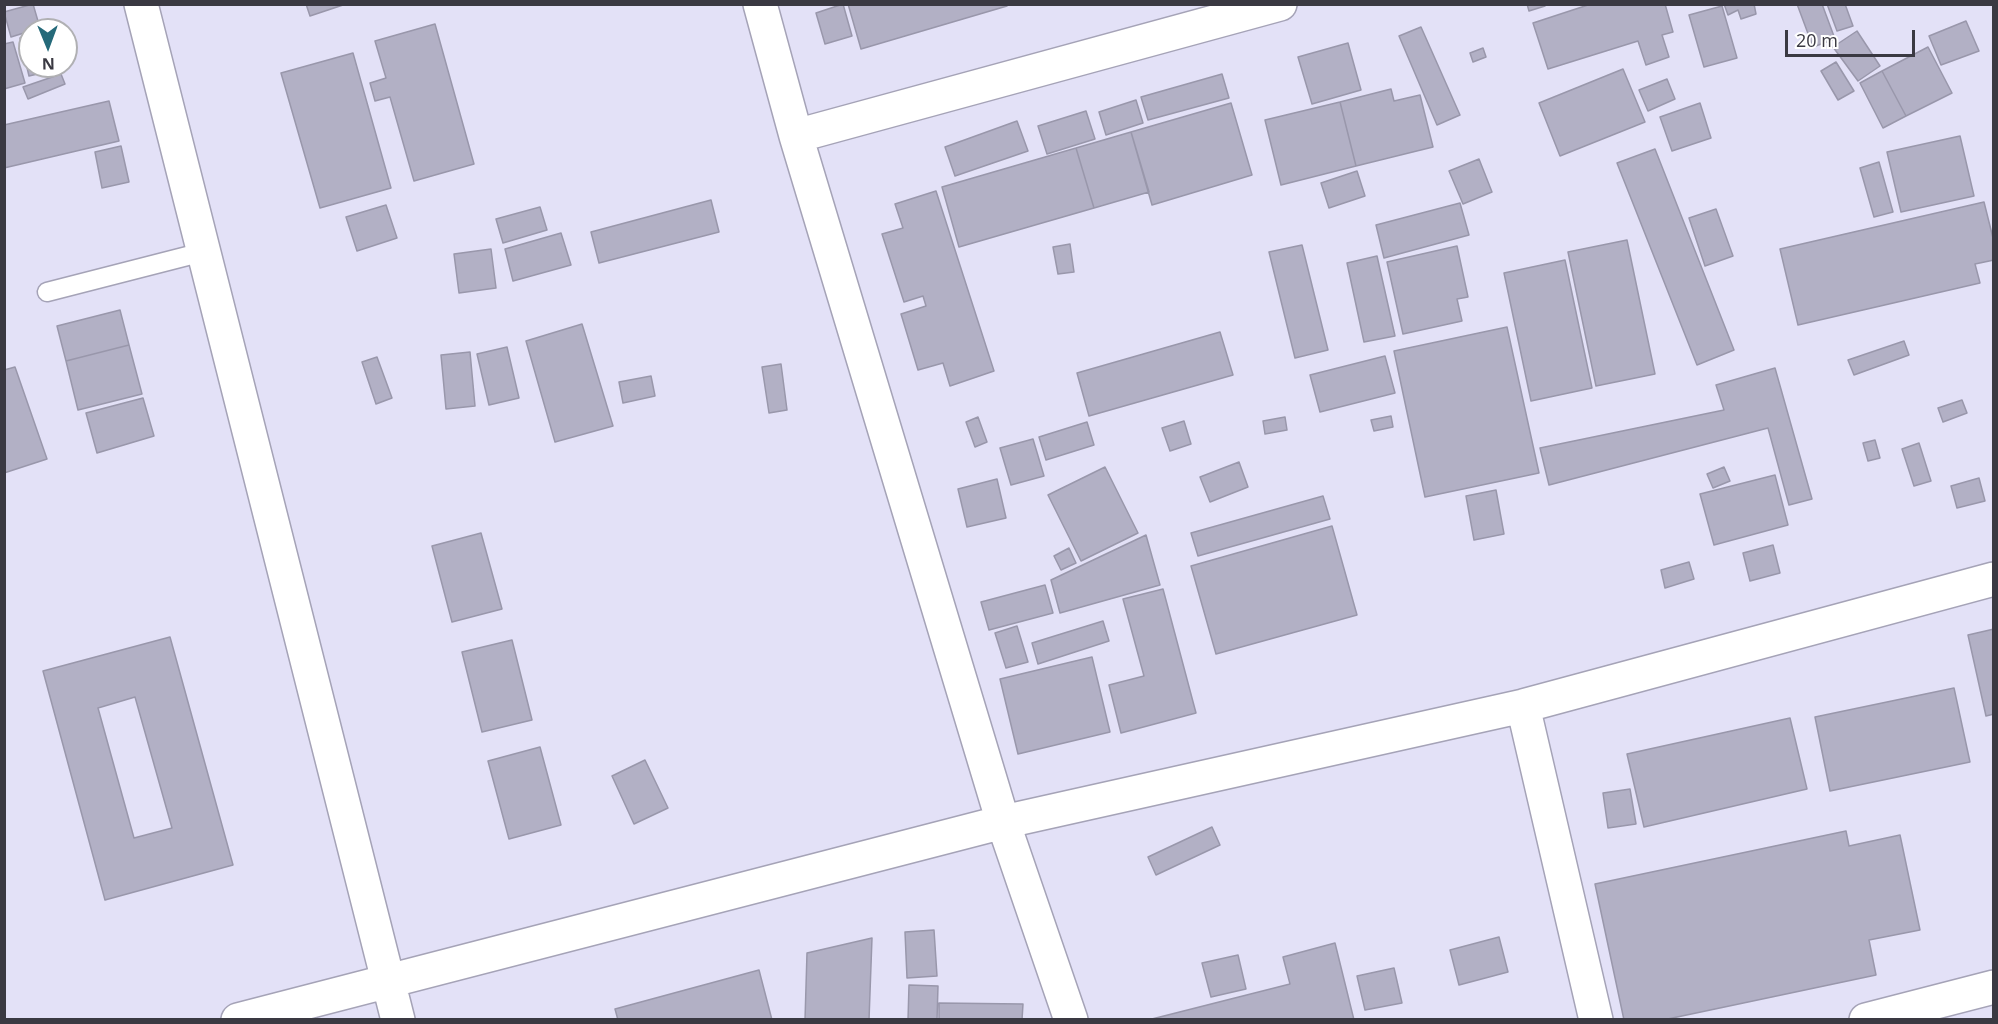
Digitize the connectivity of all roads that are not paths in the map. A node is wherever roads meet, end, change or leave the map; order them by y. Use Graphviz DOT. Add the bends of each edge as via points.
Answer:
graph roads {
  1 [pos="141,4"];
  2 [pos="760,4"];
  3 [pos="1280,4"];
  4 [pos="796,136"];
  5 [pos="203,252"];
  6 [pos="47,292"];
  7 [pos="1994,579"];
  8 [pos="1523,706"];
  9 [pos="1003,822"];
  10 [pos="387,980"];
  11 [pos="1994,987"];
  12 [pos="238,1020"];
  13 [pos="398,1020"];
  14 [pos="1071,1020"];
  15 [pos="1596,1020"];
  16 [pos="1866,1020"];
  1 -- 5 [label="street"];
  2 -- 4 [label="street"];
  3 -- 4 [label="street"];
  4 -- 9 [label="street"];
  5 -- 6 [label="lane"];
  5 -- 10 [label="street"];
  7 -- 8 [label="street"];
  8 -- 9 [label="street"];
  8 -- 15 [label="street"];
  9 -- 10 [label="street"];
  9 -- 14 [label="street"];
  10 -- 12 [label="street"];
  10 -- 13 [label="street"];
  11 -- 16 [label="street"];
}
